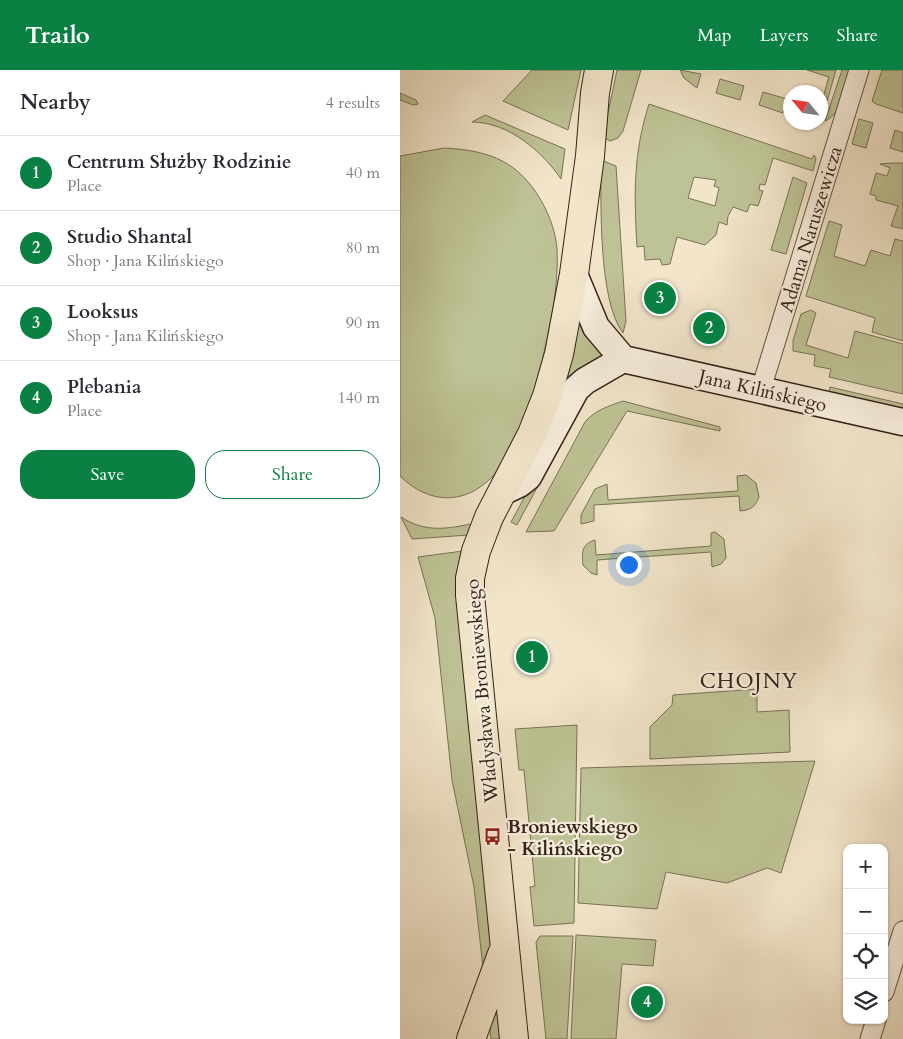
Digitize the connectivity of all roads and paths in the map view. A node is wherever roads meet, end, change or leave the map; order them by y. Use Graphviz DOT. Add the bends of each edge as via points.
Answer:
graph roads {
  1 [pos="599,70"];
  2 [pos="859,70"];
  3 [pos="574,263"];
  4 [pos="623,359"];
  5 [pos="761,389"];
  6 [pos="903,422"];
  7 [pos="502,495"];
  8 [pos="903,931"];
  9 [pos="504,948"];
  10 [pos="888,979"];
  11 [pos="875,1024"];
  12 [pos="470,1039"];
  13 [pos="514,1039"];
  14 [pos="870,1039"];
  1 -- 3 [label="main road"];
  2 -- 5 [label="street, Adama Naruszewicza"];
  3 -- 4 [label="street" via="596,327"];
  3 -- 7 [label="main road, Władysława Broniewskiego" via="553,379 532,434"];
  4 -- 5 [label="street, Jana Kilińskiego"];
  4 -- 7 [label="street" via="576,389 528,477"];
  5 -- 6 [label="street, Jana Kilińskiego"];
  7 -- 9 [label="main road, Władysława Broniewskiego" via="476,551 470,595"];
  8 -- 10 [label="street"];
  9 -- 12 [label="main road, Władysława Broniewskiego"];
  9 -- 13 [label="main road, Władysława Broniewskiego"];
  11 -- 14 [label="street"];
}
